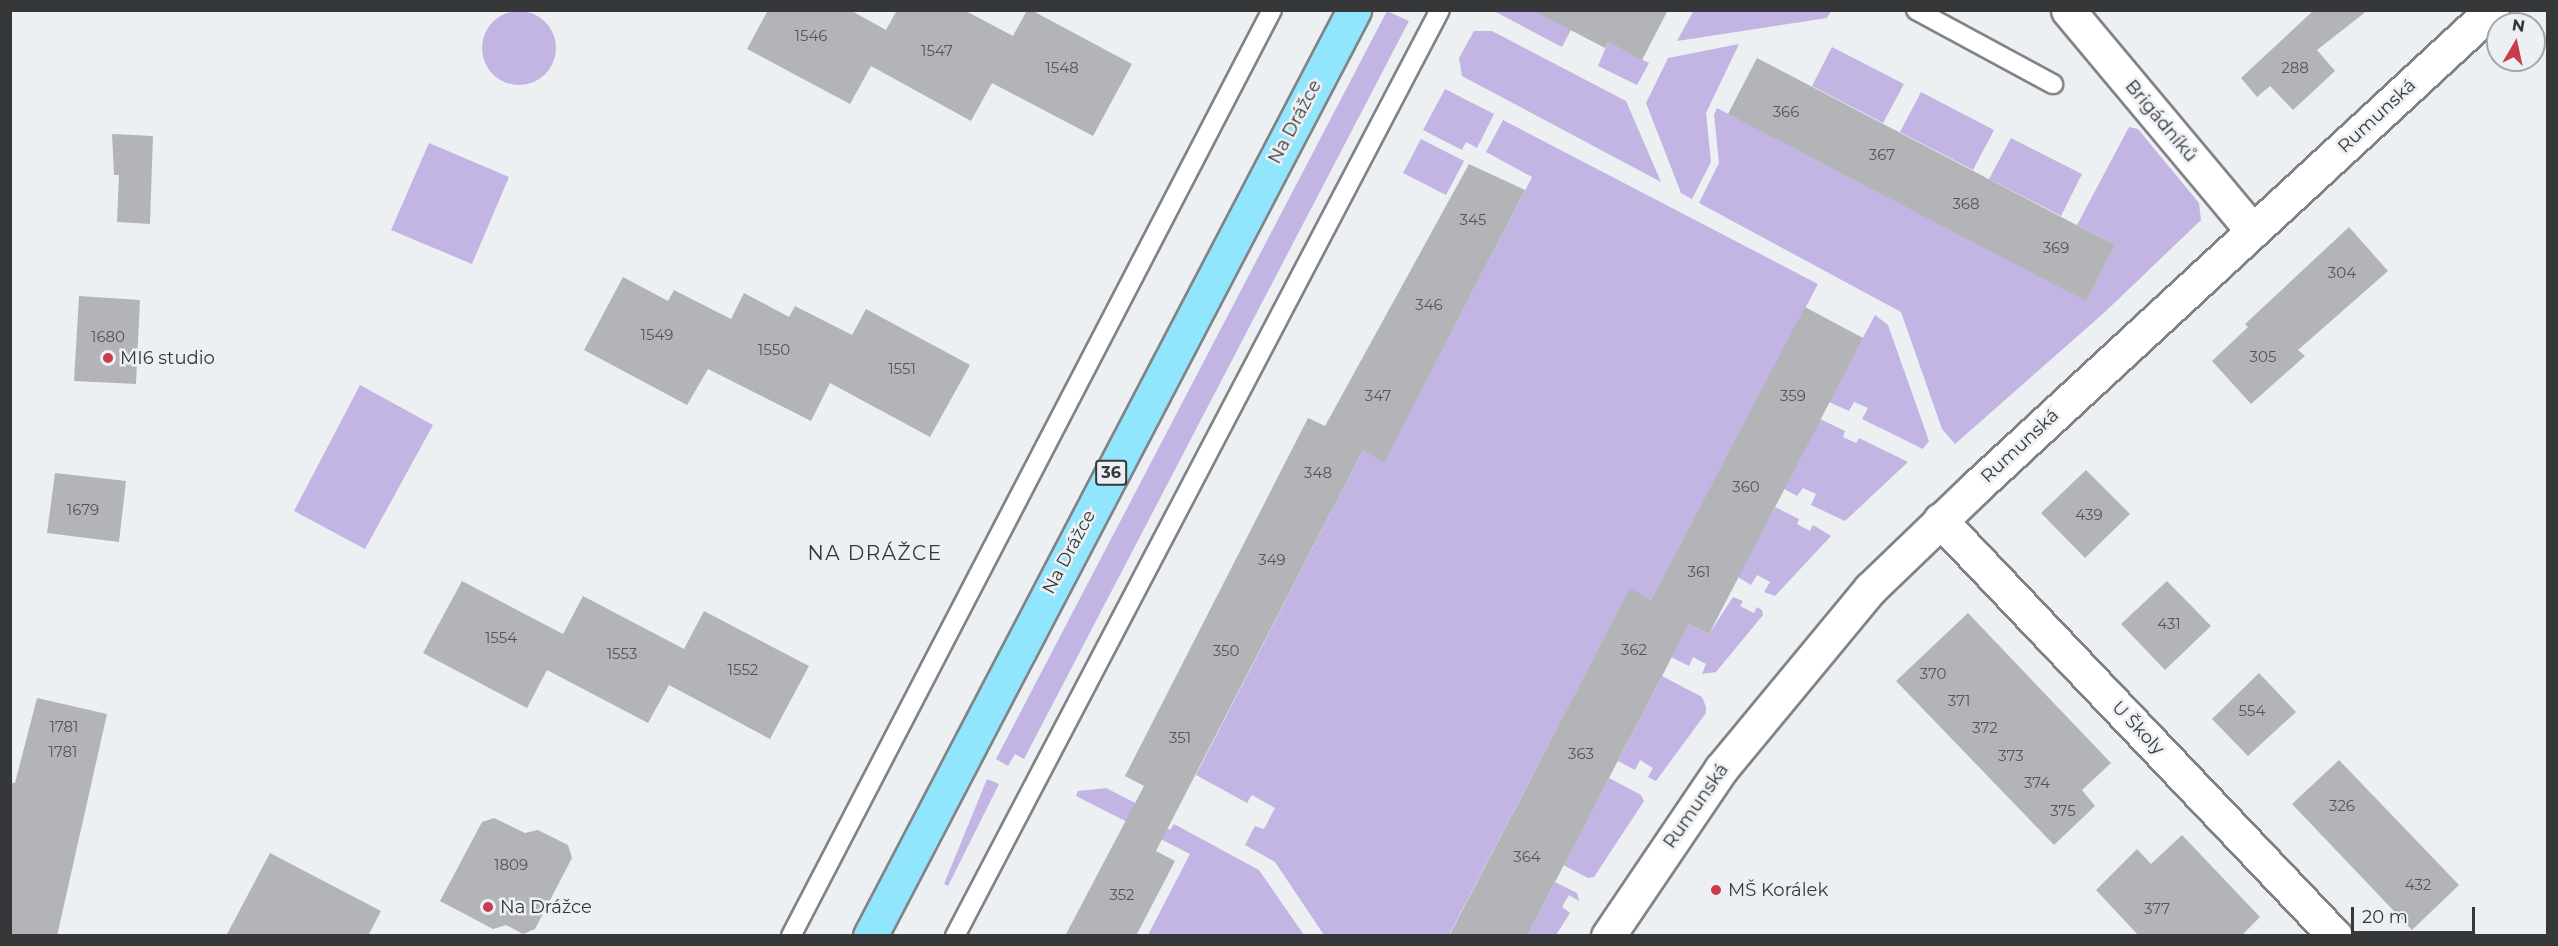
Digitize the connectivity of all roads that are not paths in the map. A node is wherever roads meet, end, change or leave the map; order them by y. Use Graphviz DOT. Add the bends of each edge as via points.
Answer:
graph roads {
  1 [pos="1272,10"];
  2 [pos="1354,10"];
  3 [pos="1440,10"];
  4 [pos="1916,10"];
  5 [pos="2068,10"];
  6 [pos="2492,10"];
  7 [pos="2053,84"];
  8 [pos="2253,231"];
  9 [pos="1940,520"];
  10 [pos="791,936"];
  11 [pos="870,936"];
  12 [pos="955,936"];
  13 [pos="1608,936"];
  14 [pos="2335,936"];
  1 -- 10 [label="lane"];
  2 -- 11 [label="main road, Na Drážce / 36"];
  3 -- 12 [label="lane"];
  4 -- 7 [label="lane"];
  5 -- 8 [label="street, Brigádníků"];
  6 -- 8 [label="street, Rumunská"];
  8 -- 9 [label="street, Rumunská"];
  9 -- 13 [label="street, Rumunská" via="1870,590 1721,769"];
  9 -- 14 [label="street, U Školy"];
}
